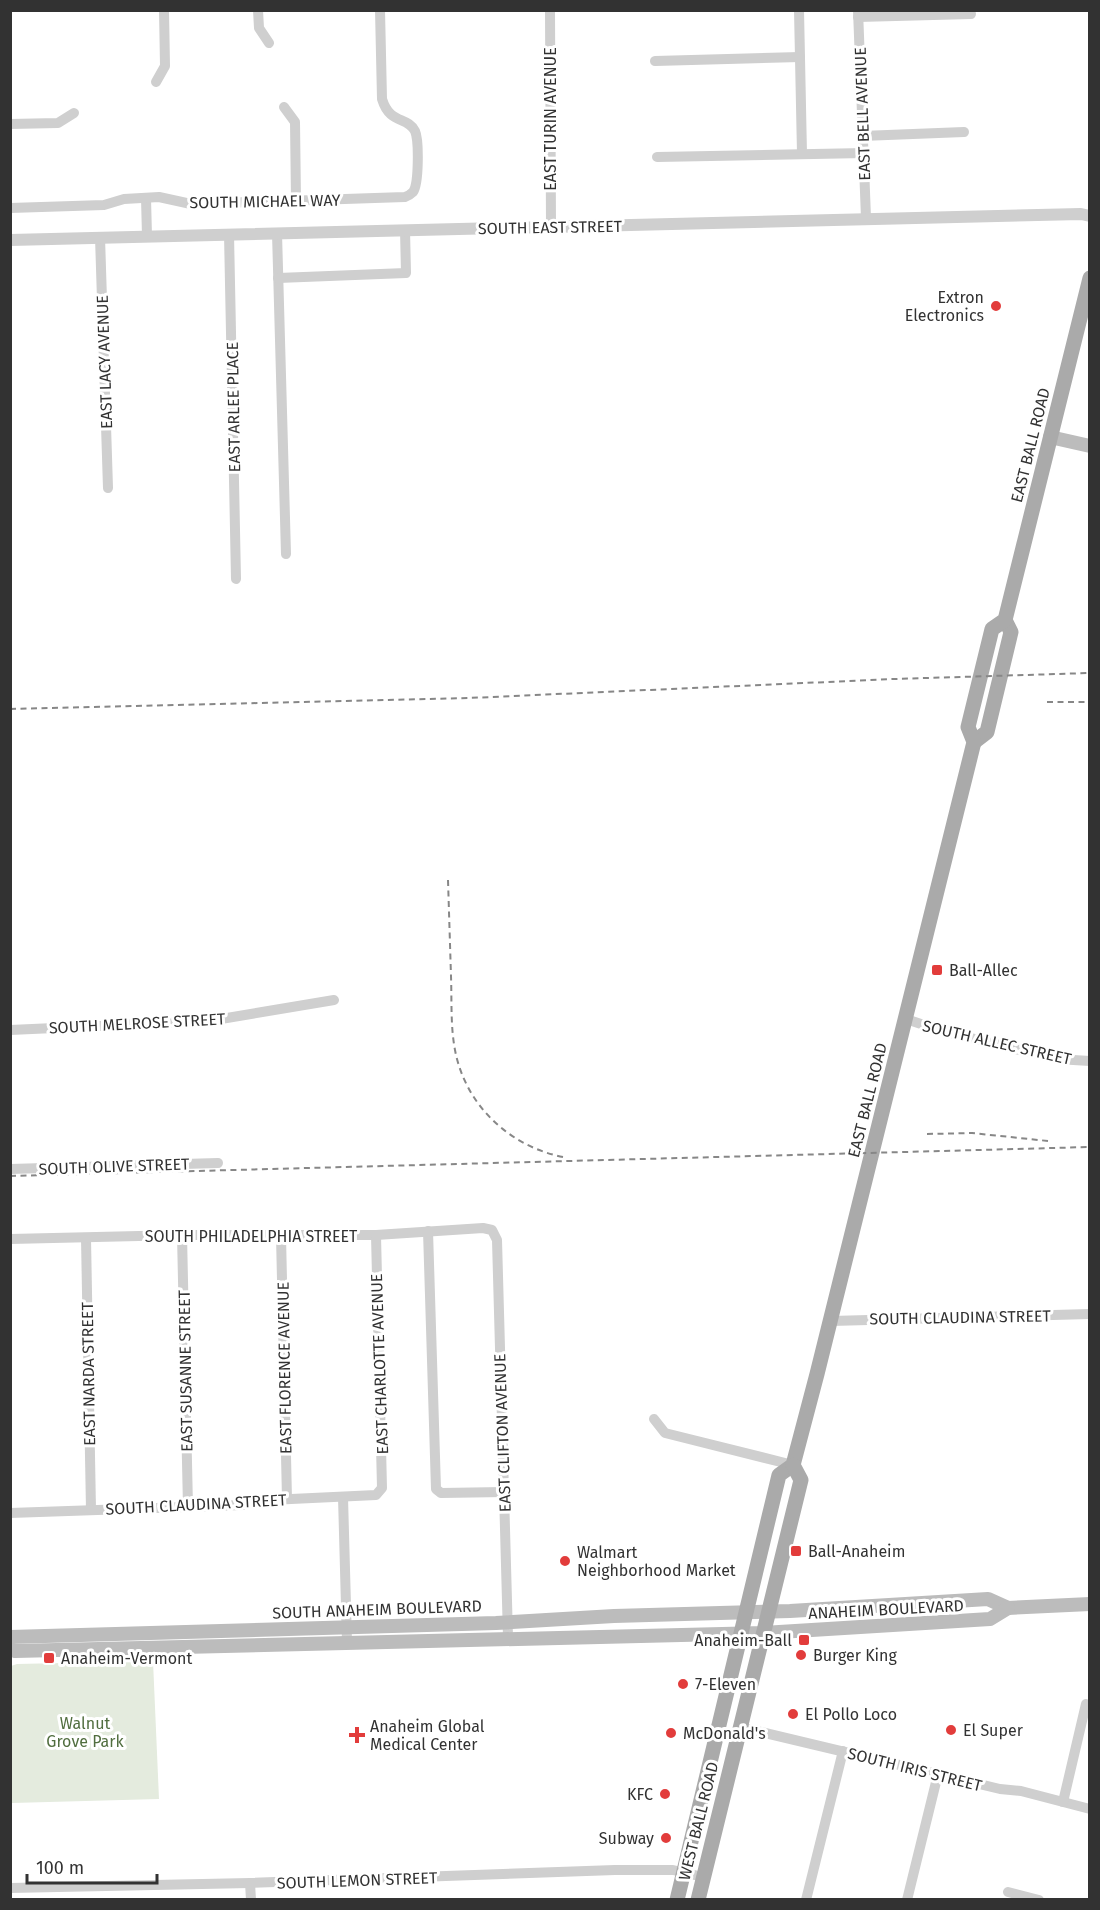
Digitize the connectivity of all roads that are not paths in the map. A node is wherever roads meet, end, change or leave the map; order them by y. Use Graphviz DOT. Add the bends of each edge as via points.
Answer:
graph roads {
  1 [pos="164,10"];
  2 [pos="258,10"];
  3 [pos="381,10"];
  4 [pos="550,10"];
  5 [pos="799,10"];
  6 [pos="858,14"];
  7 [pos="971,14"];
  8 [pos="269,43"];
  9 [pos="800,57"];
  10 [pos="655,61"];
  11 [pos="156,82"];
  12 [pos="284,107"];
  13 [pos="74,113"];
  14 [pos="10,124"];
  15 [pos="964,132"];
  16 [pos="862,135"];
  17 [pos="865,153"];
  18 [pos="802,154"];
  19 [pos="657,157"];
  20 [pos="146,198"];
  21 [pos="296,201"];
  22 [pos="10,208"];
  23 [pos="1089,216"];
  24 [pos="866,218"];
  25 [pos="551,227"];
  26 [pos="405,230"];
  27 [pos="277,233"];
  28 [pos="229,234"];
  29 [pos="147,236"];
  30 [pos="100,237"];
  31 [pos="10,240"];
  32 [pos="278,278"];
  33 [pos="1089,278"];
  34 [pos="1050,437"];
  35 [pos="1089,446"];
  36 [pos="108,488"];
  37 [pos="286,554"];
  38 [pos="236,579"];
  39 [pos="334,1000"];
  40 [pos="906,1019"];
  41 [pos="10,1030"];
  42 [pos="1089,1061"];
  43 [pos="218,1163"];
  44 [pos="10,1169"];
  45 [pos="492,1230"];
  46 [pos="428,1231"];
  47 [pos="182,1235"];
  48 [pos="376,1235"];
  49 [pos="281,1236"];
  50 [pos="86,1238"];
  51 [pos="10,1239"];
  52 [pos="1089,1314"];
  53 [pos="831,1321"];
  54 [pos="654,1419"];
  55 [pos="793,1465"];
  56 [pos="504,1492"];
  57 [pos="380,1493"];
  58 [pos="343,1497"];
  59 [pos="287,1499"];
  60 [pos="188,1507"];
  61 [pos="91,1510"];
  62 [pos="10,1513"];
  63 [pos="1089,1604"];
  64 [pos="1008,1608"];
  65 [pos="745,1612"];
  66 [pos="768,1612"];
  67 [pos="507,1622"];
  68 [pos="414,1625"];
  69 [pos="345,1627"];
  70 [pos="741,1632"];
  71 [pos="763,1633"];
  72 [pos="10,1637"];
  73 [pos="508,1637"];
  74 [pos="347,1642"];
  75 [pos="378,1642"];
  76 [pos="10,1649"];
  77 [pos="1086,1704"];
  78 [pos="740,1728"];
  79 [pos="843,1751"];
  80 [pos="938,1774"];
  81 [pos="1063,1802"];
  82 [pos="1089,1809"];
  83 [pos="684,1873"];
  84 [pos="703,1877"];
  85 [pos="250,1883"];
  86 [pos="10,1888"];
  87 [pos="1008,1892"];
  88 [pos="251,1899"];
  89 [pos="677,1899"];
  90 [pos="698,1899"];
  91 [pos="806,1899"];
  92 [pos="907,1899"];
  93 [pos="1039,1899"];
  1 -- 11 [label="street" via="165,66"];
  2 -- 8 [label="street" via="259,28"];
  3 -- 21 [label="street, SOUTH MICHAEL WAY" via="381,112 414,130 417,177 412,194 398,199"];
  4 -- 25 [label="street, EAST TURIN AVENUE"];
  5 -- 9 [label="street"];
  6 -- 7 [label="street"];
  6 -- 16 [label="street, EAST BELL AVENUE"];
  9 -- 10 [label="street"];
  9 -- 18 [label="street"];
  12 -- 21 [label="street" via="295,122"];
  13 -- 14 [label="street" via="58,123"];
  15 -- 16 [label="street"];
  16 -- 17 [label="street, EAST BELL AVENUE"];
  17 -- 18 [label="street"];
  17 -- 24 [label="street, EAST BELL AVENUE"];
  18 -- 19 [label="street"];
  20 -- 21 [label="street, SOUTH MICHAEL WAY" via="170,198 191,204"];
  20 -- 22 [label="street, SOUTH MICHAEL WAY" via="104,205"];
  20 -- 29 [label="street"];
  23 -- 24 [label="street, SOUTH EAST STREET"];
  24 -- 25 [label="street, SOUTH EAST STREET"];
  25 -- 26 [label="street, SOUTH EAST STREET"];
  26 -- 27 [label="street, SOUTH EAST STREET"];
  26 -- 32 [label="street" via="406,273"];
  27 -- 28 [label="street, SOUTH EAST STREET"];
  27 -- 32 [label="street"];
  28 -- 29 [label="street, SOUTH EAST STREET"];
  28 -- 38 [label="street, EAST ARLEE PLACE"];
  29 -- 30 [label="street, SOUTH EAST STREET"];
  30 -- 31 [label="street, SOUTH EAST STREET"];
  30 -- 36 [label="street, EAST LACY AVENUE"];
  32 -- 37 [label="street"];
  33 -- 34 [label="main road, EAST BALL ROAD"];
  34 -- 35 [label="main road"];
  34 -- 40 [label="main road, EAST BALL ROAD" via="1005,620 992,629 968,727 974,742"];
  39 -- 41 [label="street, SOUTH MELROSE STREET" via="209,1021"];
  40 -- 42 [label="street, SOUTH ALLEC STREET" via="1057,1059"];
  40 -- 53 [label="main road, EAST BALL ROAD"];
  43 -- 44 [label="street, SOUTH OLIVE STREET"];
  45 -- 46 [label="street, SOUTH PHILADELPHIA STREET"];
  45 -- 56 [label="street, EAST CLIFTON AVENUE" via="497,1240"];
  46 -- 48 [label="street, SOUTH PHILADELPHIA STREET"];
  46 -- 56 [label="street" via="436,1486 441,1492"];
  47 -- 49 [label="street, SOUTH PHILADELPHIA STREET"];
  47 -- 50 [label="street, SOUTH PHILADELPHIA STREET"];
  47 -- 60 [label="street, EAST SUSANNE STREET"];
  48 -- 49 [label="street, SOUTH PHILADELPHIA STREET"];
  48 -- 57 [label="street, EAST CHARLOTTE AVENUE"];
  49 -- 59 [label="street, EAST FLORENCE AVENUE"];
  50 -- 51 [label="street, SOUTH PHILADELPHIA STREET"];
  50 -- 61 [label="street, EAST NARDA STREET"];
  52 -- 53 [label="street, SOUTH CLAUDINA STREET"];
  53 -- 55 [label="main road, EAST BALL ROAD"];
  54 -- 55 [label="street" via="665,1433"];
  55 -- 65 [label="main road, EAST BALL ROAD" via="779,1475"];
  55 -- 66 [label="main road, EAST BALL ROAD" via="801,1480"];
  56 -- 67 [label="street, EAST CLIFTON AVENUE"];
  57 -- 58 [label="street, SOUTH CLAUDINA STREET"];
  58 -- 59 [label="street, SOUTH CLAUDINA STREET"];
  58 -- 69 [label="street"];
  59 -- 60 [label="street, SOUTH CLAUDINA STREET"];
  60 -- 61 [label="street, SOUTH CLAUDINA STREET"];
  61 -- 62 [label="street, SOUTH CLAUDINA STREET"];
  63 -- 64 [label="main road, ANAHEIM BOULEVARD"];
  64 -- 66 [label="main road, ANAHEIM BOULEVARD" via="988,1599"];
  64 -- 71 [label="main road, ANAHEIM BOULEVARD" via="990,1619"];
  65 -- 66 [label="main road, ANAHEIM BOULEVARD"];
  65 -- 67 [label="main road, SOUTH ANAHEIM BOULEVARD"];
  65 -- 70 [label="main road, WEST BALL ROAD"];
  66 -- 71 [label="main road, WEST BALL ROAD"];
  67 -- 68 [label="main road, SOUTH ANAHEIM BOULEVARD"];
  67 -- 73 [label="street, EAST CLIFTON AVENUE"];
  68 -- 69 [label="main road, SOUTH ANAHEIM BOULEVARD"];
  68 -- 75 [label="main road" via="406,1633 383,1634"];
  69 -- 72 [label="main road, SOUTH ANAHEIM BOULEVARD"];
  69 -- 74 [label="street"];
  70 -- 71 [label="main road, ANAHEIM BOULEVARD"];
  70 -- 73 [label="main road, SOUTH ANAHEIM BOULEVARD"];
  70 -- 83 [label="main road, WEST BALL ROAD"];
  71 -- 78 [label="main road, WEST BALL ROAD"];
  73 -- 75 [label="main road, SOUTH ANAHEIM BOULEVARD"];
  74 -- 75 [label="main road, SOUTH ANAHEIM BOULEVARD"];
  74 -- 76 [label="main road, SOUTH ANAHEIM BOULEVARD"];
  77 -- 81 [label="street"];
  78 -- 79 [label="street, SOUTH IRIS STREET"];
  78 -- 84 [label="main road, WEST BALL ROAD"];
  79 -- 80 [label="street, SOUTH IRIS STREET"];
  79 -- 91 [label="street"];
  80 -- 81 [label="street, SOUTH IRIS STREET"];
  80 -- 92 [label="street"];
  81 -- 82 [label="street, SOUTH IRIS STREET"];
  83 -- 84 [label="street, SOUTH LEMON STREET"];
  83 -- 85 [label="street, SOUTH LEMON STREET" via="615,1870"];
  83 -- 89 [label="main road, WEST BALL ROAD"];
  84 -- 90 [label="main road, WEST BALL ROAD"];
  85 -- 86 [label="street, SOUTH LEMON STREET"];
  85 -- 88 [label="street"];
  87 -- 93 [label="street"];
}
